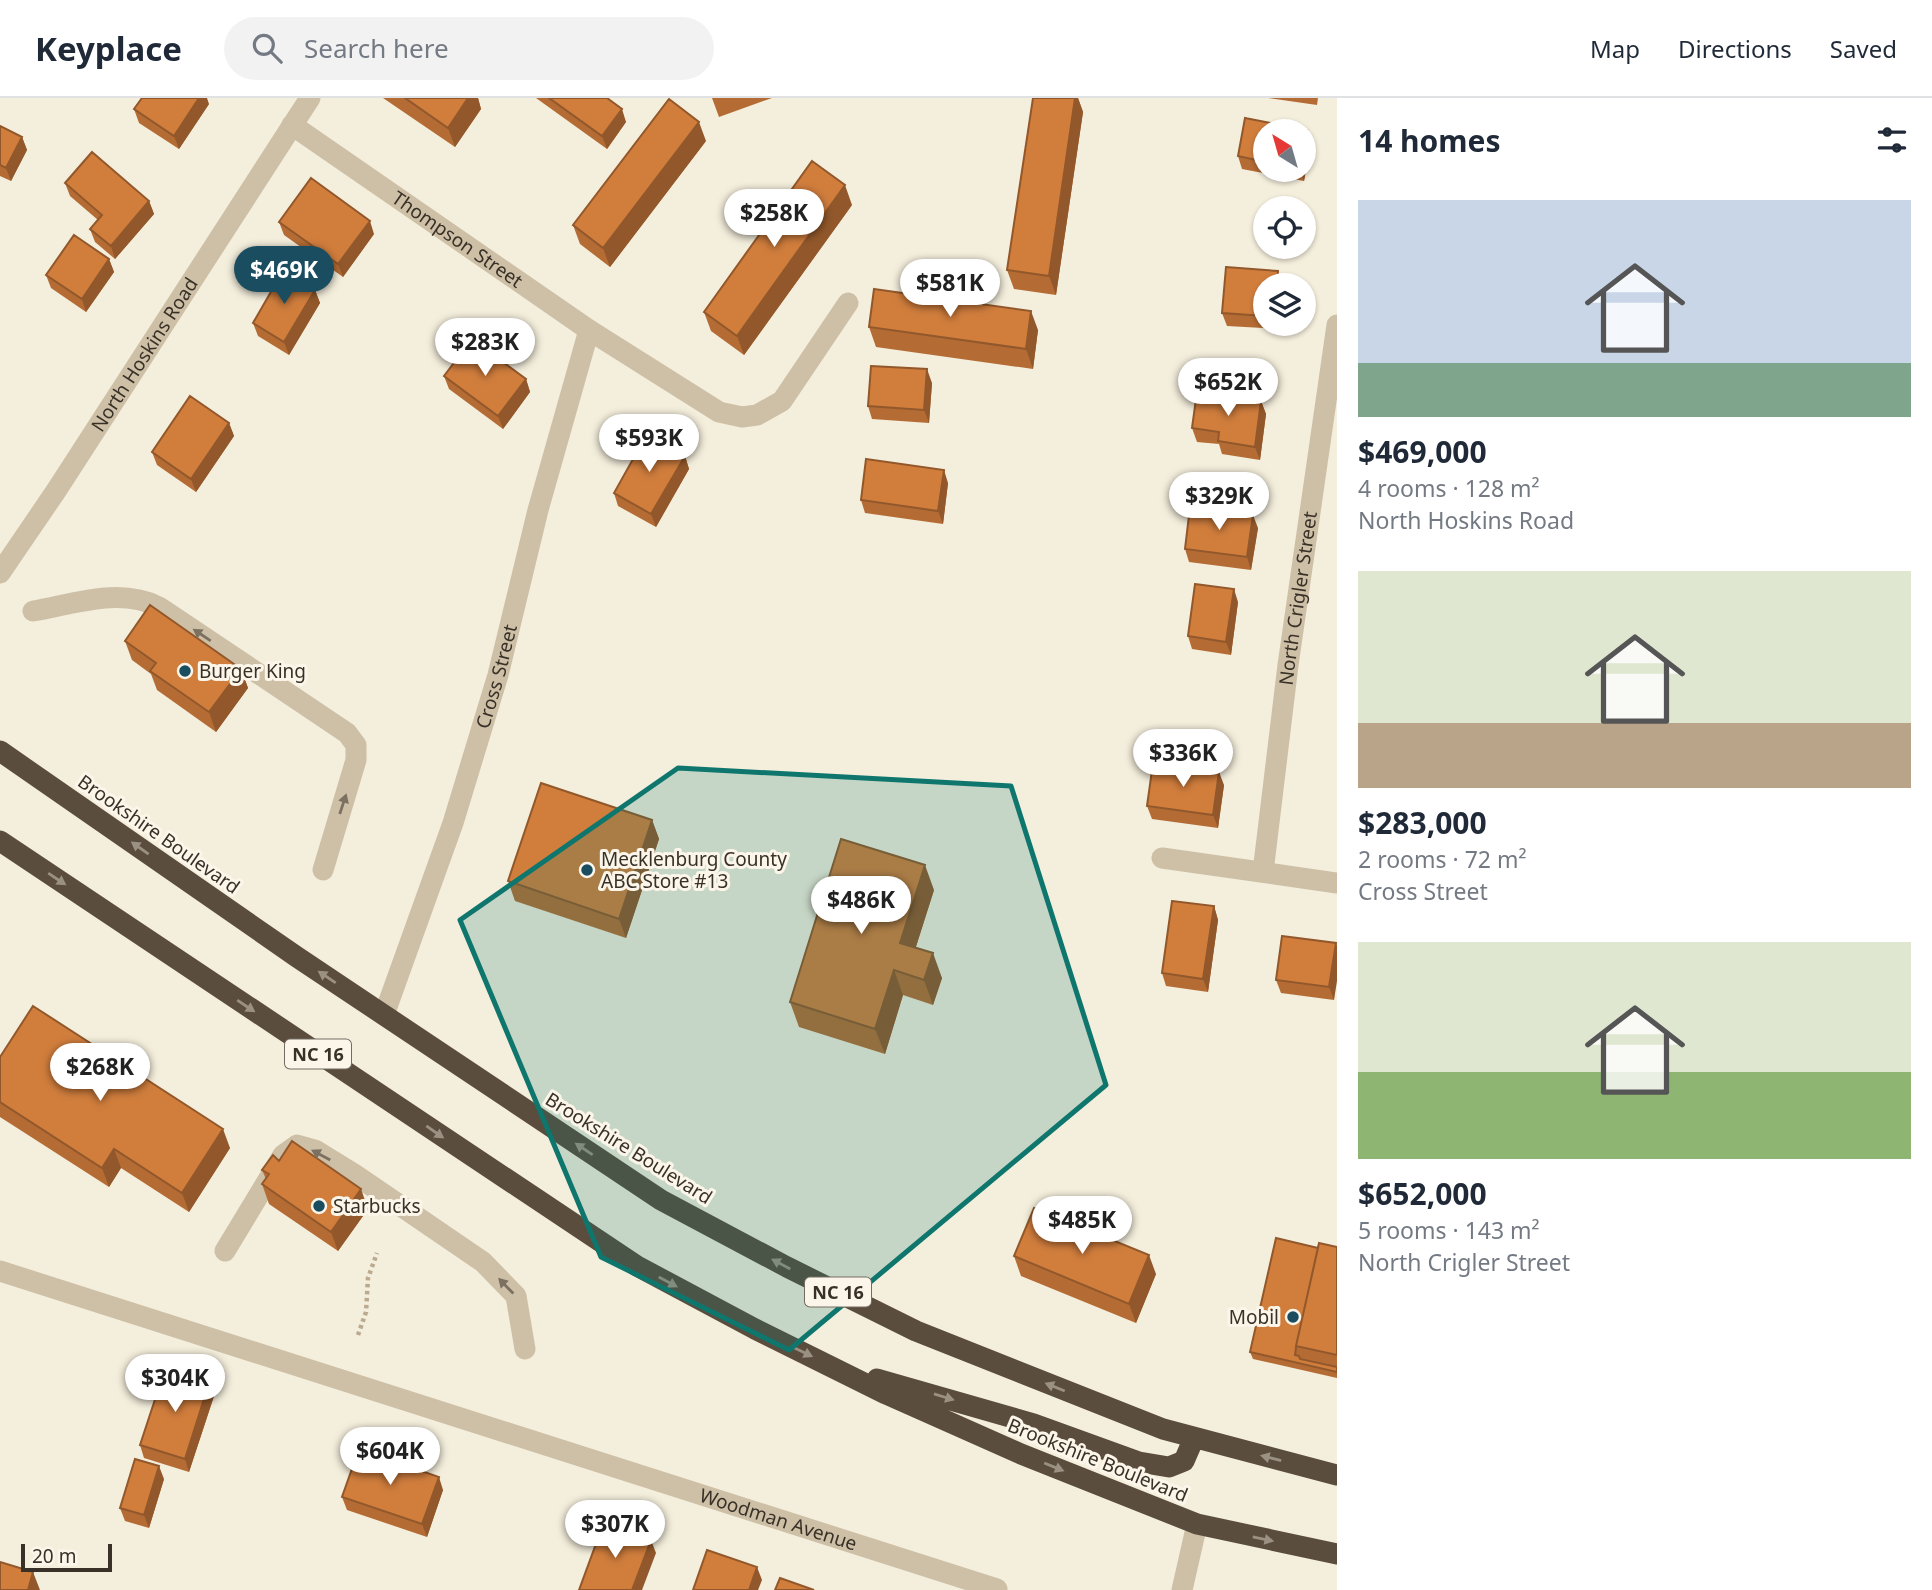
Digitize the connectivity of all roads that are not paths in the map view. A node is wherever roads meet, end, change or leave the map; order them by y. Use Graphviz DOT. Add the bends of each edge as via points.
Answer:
graph roads {
  1 [pos="310,98"];
  2 [pos="292,125"];
  3 [pos="848,303"];
  4 [pos="1337,325"];
  5 [pos="589,330"];
  6 [pos="0,573"];
  7 [pos="33,611"];
  8 [pos="0,751"];
  9 [pos="0,841"];
  10 [pos="1161,858"];
  11 [pos="323,870"];
  12 [pos="1263,872"];
  13 [pos="1337,883"];
  14 [pos="384,1015"];
  15 [pos="225,1251"];
  16 [pos="0,1271"];
  17 [pos="525,1349"];
  18 [pos="831,1367"];
  19 [pos="1194,1438"];
  20 [pos="1337,1475"];
  21 [pos="1197,1524"];
  22 [pos="1337,1554"];
  23 [pos="997,1589"];
  24 [pos="1182,1590"];
  1 -- 2 [label="street, North Hoskins Road"];
  2 -- 5 [label="street, Thompson Street"];
  2 -- 6 [label="street, North Hoskins Road"];
  3 -- 5 [label="street, Thompson Street" via="782,401 757,415 741,417 719,412"];
  4 -- 12 [label="street, North Crigler Street"];
  5 -- 14 [label="street, Cross Street" via="494,688 453,823"];
  11 -- 7 [label="street, one-way" via="356,760 356,745 347,733 143,599 106,598"];
  14 -- 8 [label="highway, Brookshire Boulevard / NC 16, one-way"];
  9 -- 18 [label="highway, Brookshire Boulevard / NC 16, one-way" via="637,1266"];
  10 -- 12 [label="street"];
  12 -- 13 [label="street"];
  19 -- 14 [label="highway, Brookshire Boulevard / NC 16, one-way" via="916,1331 786,1267 660,1200"];
  17 -- 15 [label="street, one-way" via="516,1296 483,1262 314,1150 297,1145 283,1155"];
  16 -- 23 [label="street, Woodman Avenue"];
  18 -- 19 [label="highway, one-way" via="930,1392 1157,1467 1184,1461"];
  18 -- 21 [label="highway, Brookshire Boulevard / NC 16, one-way" via="1021,1454"];
  20 -- 19 [label="highway, Brookshire Boulevard / NC 16, one-way"];
  21 -- 22 [label="highway, Brookshire Boulevard / NC 16, one-way"];
  21 -- 24 [label="street"];
}
